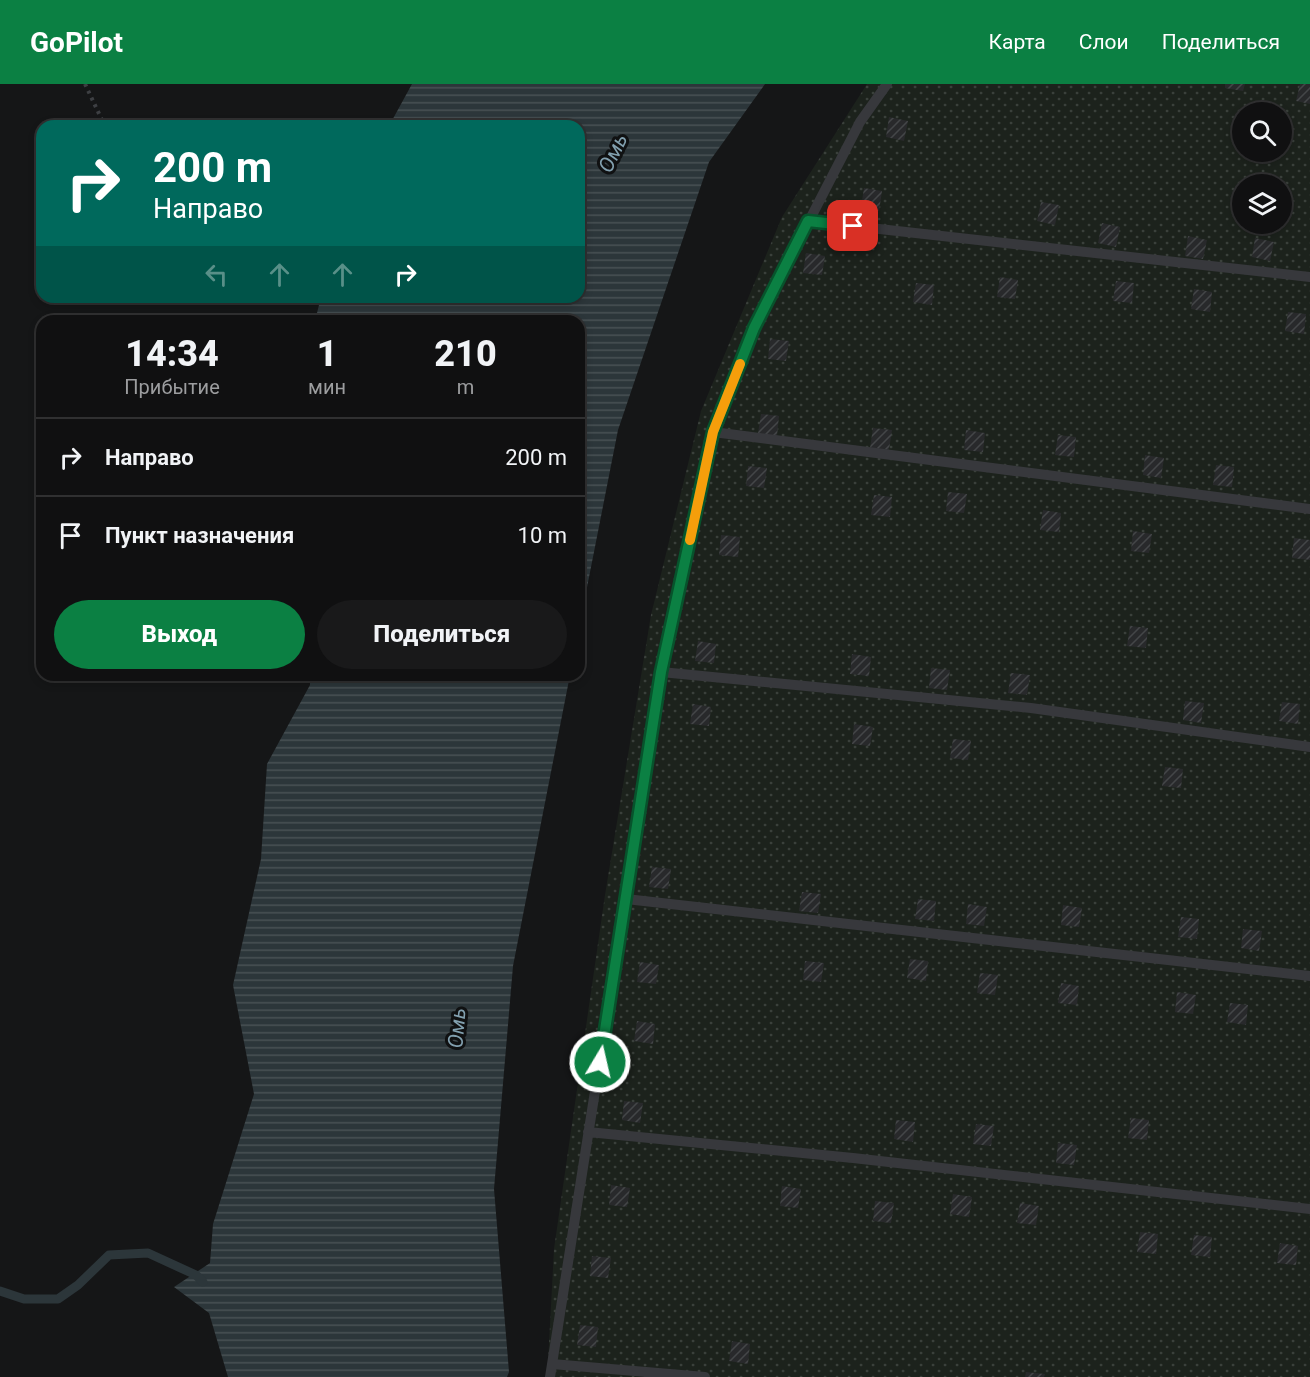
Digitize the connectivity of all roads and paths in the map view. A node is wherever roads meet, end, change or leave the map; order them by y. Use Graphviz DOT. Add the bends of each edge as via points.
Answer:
graph roads {
  1 [pos="85,84"];
  2 [pos="887,84"];
  3 [pos="102,120"];
  4 [pos="808,221"];
  5 [pos="1310,277"];
  6 [pos="713,432"];
  7 [pos="1310,509"];
  8 [pos="661,672"];
  9 [pos="1310,747"];
  10 [pos="626,899"];
  11 [pos="1310,976"];
  12 [pos="588,1132"];
  13 [pos="1310,1209"];
  14 [pos="552,1364"];
  15 [pos="550,1377"];
  16 [pos="705,1377"];
  1 -- 3 [label="path"];
  2 -- 4 [label="lane" via="860,122"];
  4 -- 5 [label="lane"];
  4 -- 6 [label="lane" via="754,328"];
  6 -- 7 [label="lane"];
  6 -- 8 [label="lane"];
  8 -- 9 [label="lane" via="1031,708"];
  8 -- 10 [label="lane"];
  10 -- 11 [label="lane"];
  10 -- 12 [label="lane"];
  12 -- 13 [label="lane"];
  12 -- 14 [label="lane"];
  14 -- 15 [label="lane"];
  14 -- 16 [label="lane"];
}
